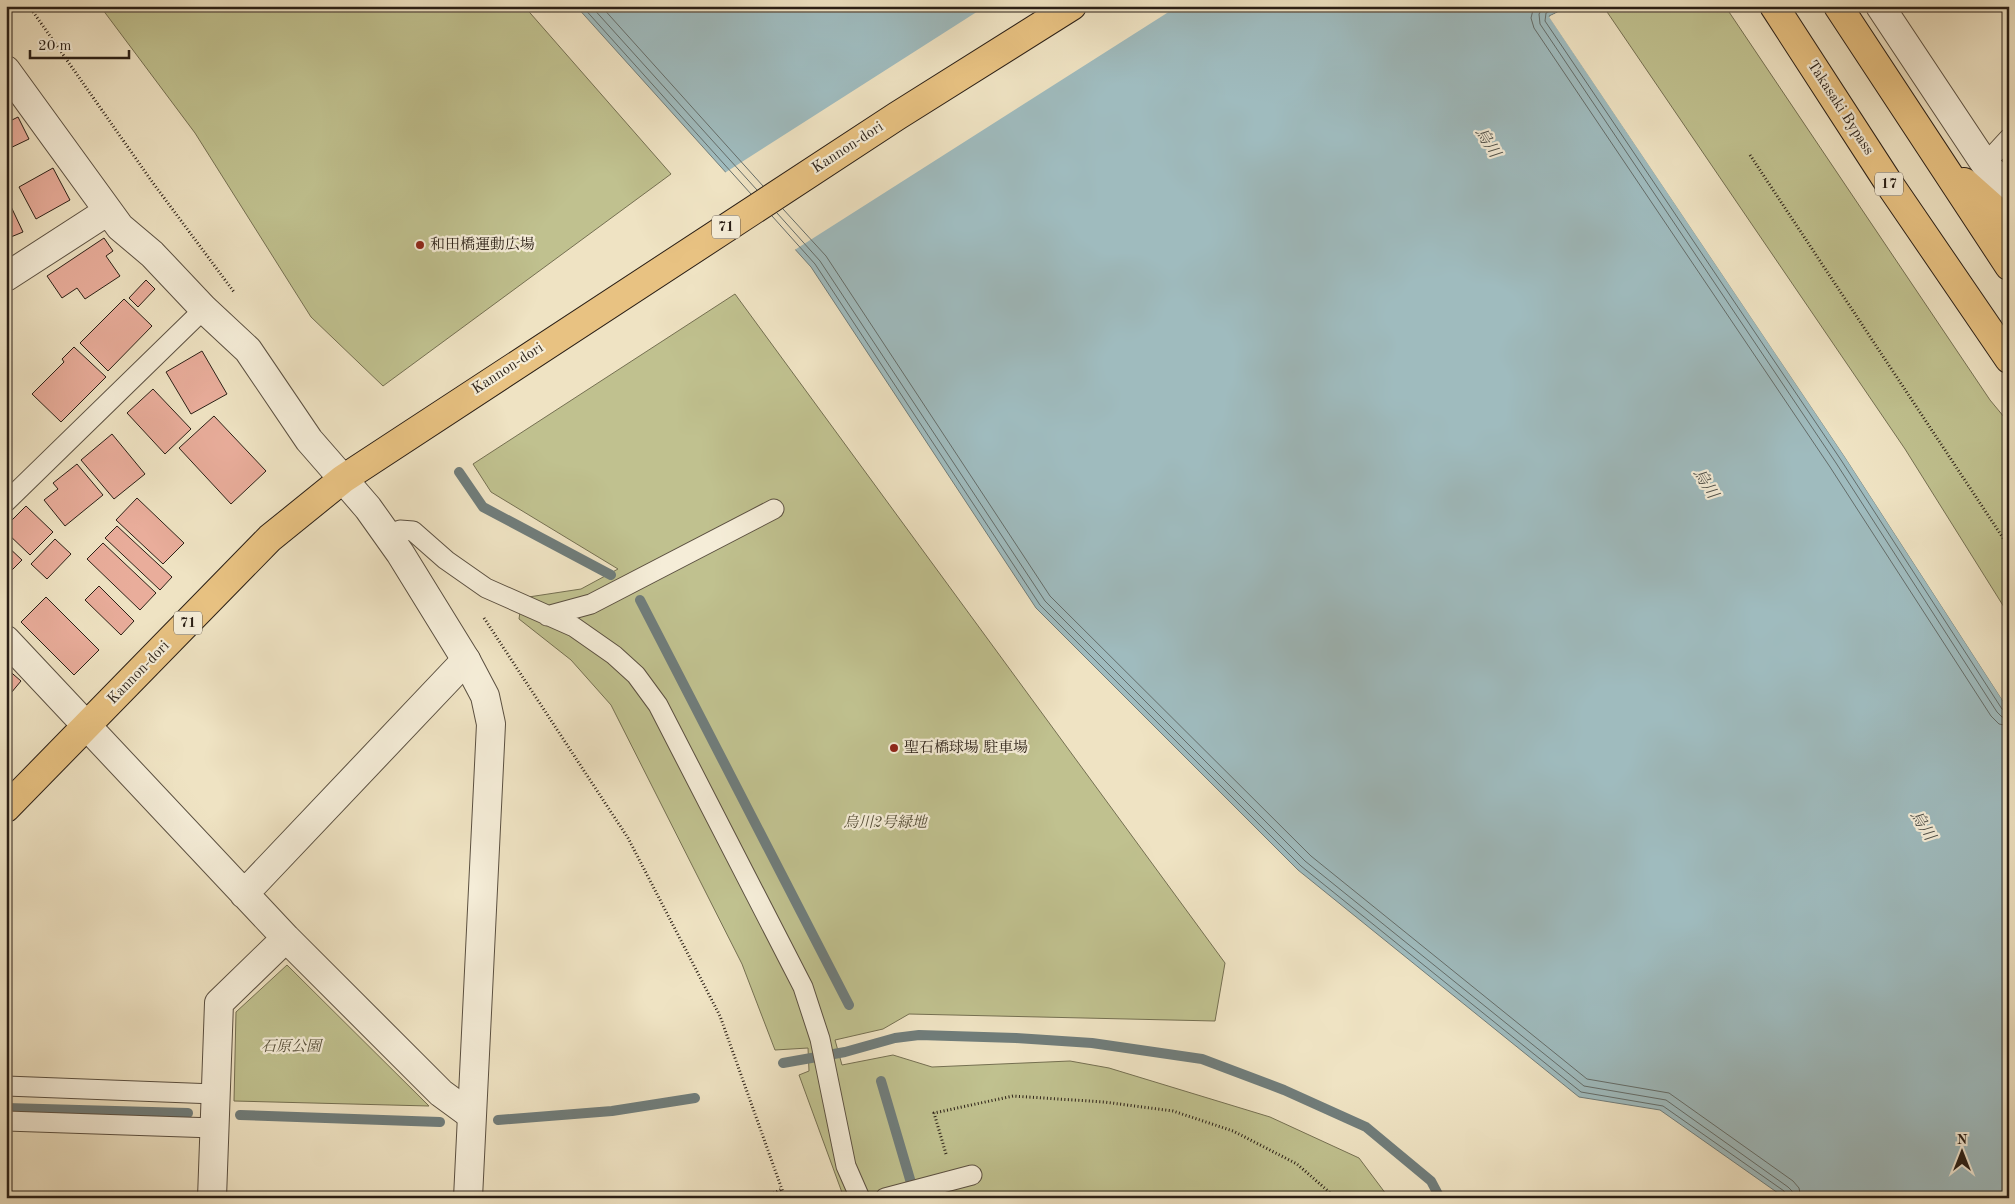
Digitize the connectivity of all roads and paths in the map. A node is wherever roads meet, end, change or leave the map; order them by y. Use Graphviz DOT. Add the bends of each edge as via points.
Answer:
graph roads {
  1 [pos="29,6"];
  2 [pos="1072,6"];
  3 [pos="1774,6"];
  4 [pos="1838,6"];
  5 [pos="1880,6"];
  6 [pos="6,70"];
  7 [pos="2009,138"];
  8 [pos="1750,155"];
  9 [pos="1939,160"];
  10 [pos="1985,164"];
  11 [pos="2009,189"];
  12 [pos="108,211"];
  13 [pos="2009,222"];
  14 [pos="2009,266"];
  15 [pos="6,277"];
  16 [pos="234,292"];
  17 [pos="204,309"];
  18 [pos="2009,359"];
  19 [pos="343,479"];
  20 [pos="6,502"];
  21 [pos="774,509"];
  22 [pos="387,536"];
  23 [pos="2009,546"];
  24 [pos="480,612"];
  25 [pos="547,616"];
  26 [pos="6,640"];
  27 [pos="466,660"];
  28 [pos="88,726"];
  29 [pos="6,808"];
  30 [pos="244,894"];
  31 [pos="286,938"];
  32 [pos="6,1086"];
  33 [pos="215,1094"];
  34 [pos="934,1113"];
  35 [pos="470,1115"];
  36 [pos="6,1121"];
  37 [pos="214,1128"];
  38 [pos="972,1175"];
  39 [pos="782,1189"];
  40 [pos="212,1198"];
  41 [pos="468,1198"];
  42 [pos="764,1198"];
  43 [pos="785,1198"];
  44 [pos="860,1198"];
  45 [pos="885,1198"];
  46 [pos="1336,1198"];
  1 -- 16 [label="path"];
  2 -- 19 [label="main road, Kannon-dori / 71" via="897,116"];
  3 -- 18 [label="main road, Takasaki Bypass / 17" via="1890,185"];
  4 -- 9 [label="main road"];
  5 -- 10 [label="street"];
  6 -- 12 [label="street"];
  7 -- 10 [label="lane"];
  8 -- 23 [label="path"];
  9 -- 13 [label="main road"];
  9 -- 14 [label="main road"];
  10 -- 11 [label="street"];
  12 -- 15 [label="street"];
  12 -- 17 [label="street" via="120,227 152,254"];
  17 -- 19 [label="street" via="248,350 309,440"];
  17 -- 20 [label="lane"];
  19 -- 22 [label="street"];
  19 -- 28 [label="main road, Kannon-dori / 71" via="270,538"];
  21 -- 25 [label="lane" via="591,604"];
  22 -- 25 [label="lane" via="400,530 413,531 446,560 486,588"];
  22 -- 27 [label="street"];
  24 -- 39 [label="path" via="628,838 720,1016"];
  25 -- 44 [label="lane" via="574,627 614,655 636,675 658,705 803,987 820,1039 846,1166"];
  26 -- 28 [label="street"];
  27 -- 30 [label="street"];
  27 -- 35 [label="street" via="486,696 491,724"];
  28 -- 29 [label="main road, Kannon-dori / 71"];
  28 -- 30 [label="street"];
  30 -- 31 [label="street"];
  31 -- 33 [label="street" via="219,1003"];
  31 -- 35 [label="street" via="441,1092"];
  32 -- 33 [label="lane"];
  33 -- 37 [label="street"];
  34 -- 46 [label="path" via="1013,1096 1104,1102 1173,1111 1233,1131 1297,1164"];
  35 -- 41 [label="street"];
  36 -- 37 [label="lane"];
  37 -- 40 [label="street"];
  38 -- 45 [label="lane"];
  39 -- 42 [label="path"];
  39 -- 43 [label="path"];
}
